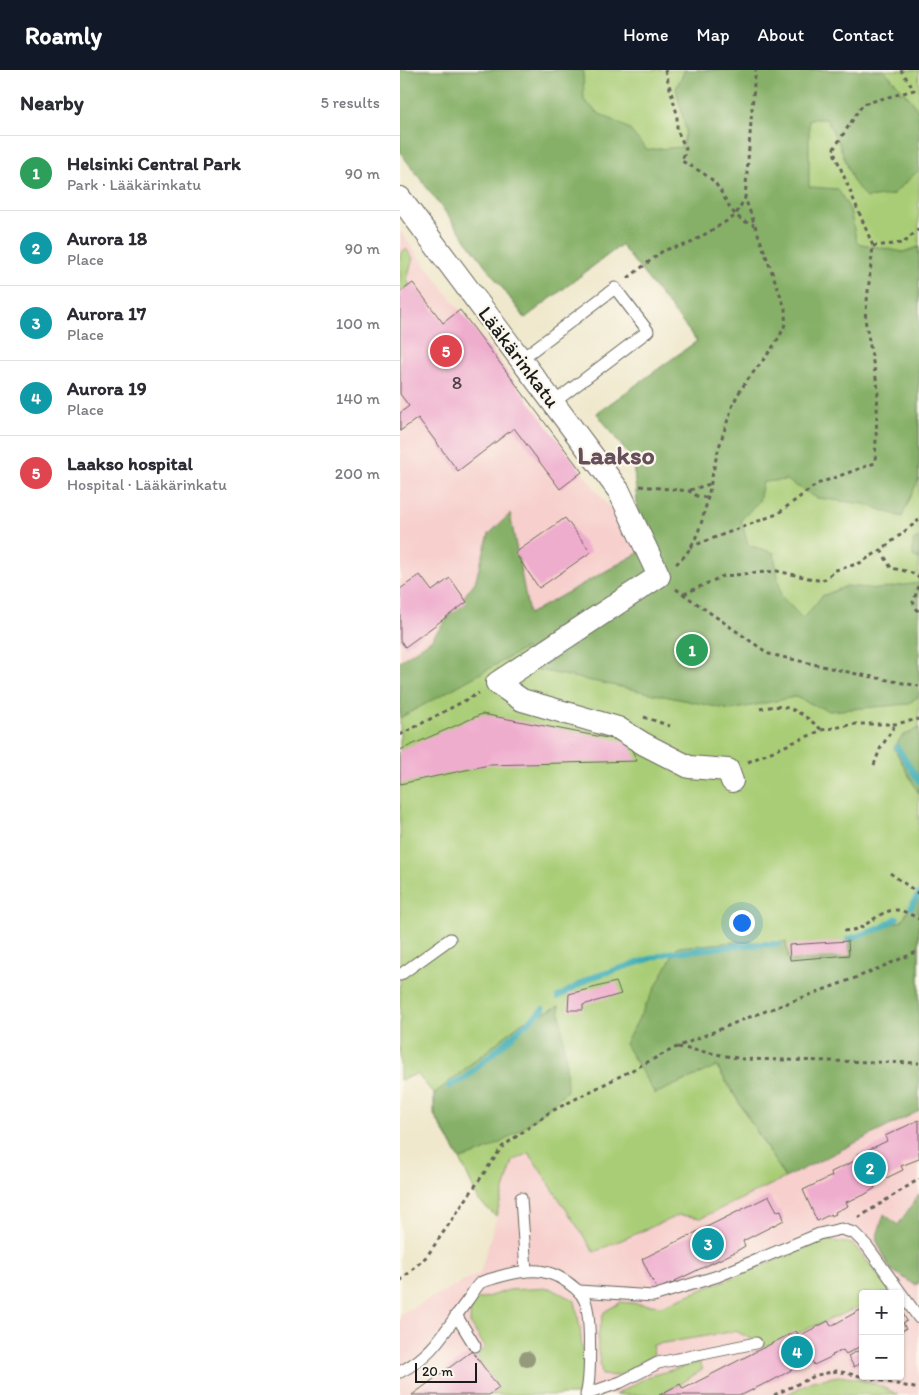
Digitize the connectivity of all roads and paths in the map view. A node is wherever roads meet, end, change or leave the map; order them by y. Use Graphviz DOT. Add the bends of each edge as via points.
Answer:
graph roads {
  1 [pos="664,70"];
  2 [pos="756,70"];
  3 [pos="901,70"];
  4 [pos="914,90"];
  5 [pos="919,94"];
  6 [pos="400,198"];
  7 [pos="745,198"];
  8 [pos="735,216"];
  9 [pos="755,226"];
  10 [pos="919,230"];
  11 [pos="873,246"];
  12 [pos="615,288"];
  13 [pos="520,360"];
  14 [pos="553,403"];
  15 [pos="710,484"];
  16 [pos="619,491"];
  17 [pos="689,491"];
  18 [pos="708,498"];
  19 [pos="919,520"];
  20 [pos="689,547"];
  21 [pos="881,550"];
  22 [pos="659,576"];
  23 [pos="919,578"];
  24 [pos="919,586"];
  25 [pos="919,614"];
  26 [pos="497,683"];
  27 [pos="919,686"];
  28 [pos="760,709"];
  29 [pos="919,719"];
  30 [pos="895,724"];
  31 [pos="822,730"];
  32 [pos="400,734"];
  33 [pos="874,765"];
  34 [pos="730,776"];
  35 [pos="890,874"];
  36 [pos="919,894"];
  37 [pos="919,919"];
  38 [pos="844,930"];
  39 [pos="450,939"];
  40 [pos="919,951"];
  41 [pos="400,975"];
  42 [pos="677,1047"];
  43 [pos="919,1063"];
  44 [pos="919,1179"];
  45 [pos="521,1198"];
  46 [pos="841,1229"];
  47 [pos="526,1271"];
  48 [pos="400,1281"];
  49 [pos="579,1291"];
  50 [pos="456,1315"];
  51 [pos="919,1318"];
  52 [pos="756,1343"];
  53 [pos="475,1346"];
  54 [pos="400,1372"];
  55 [pos="919,1388"];
  56 [pos="587,1394"];
  57 [pos="774,1395"];
  1 -- 8 [label="path" via="677,114 677,130 686,149 682,161 714,182"];
  2 -- 7 [label="path"];
  3 -- 4 [label="path"];
  4 -- 5 [label="path"];
  4 -- 11 [label="path" via="863,104 832,150"];
  6 -- 13 [label="street, Lääkärinkatu"];
  7 -- 8 [label="path"];
  7 -- 9 [label="path"];
  8 -- 9 [label="path"];
  8 -- 12 [label="path" via="689,244 664,250"];
  9 -- 15 [label="path" via="785,308 785,325 733,405"];
  10 -- 11 [label="path" via="903,243"];
  11 -- 20 [label="path" via="865,318 878,389 875,463 817,484 777,514"];
  12 -- 13 [label="lane"];
  12 -- 14 [label="lane" via="648,331"];
  13 -- 14 [label="street, Lääkärinkatu"];
  14 -- 16 [label="street, Lääkärinkatu"];
  15 -- 17 [label="path"];
  15 -- 18 [label="path"];
  16 -- 17 [label="path" via="639,486"];
  16 -- 22 [label="street, Lääkärinkatu"];
  17 -- 18 [label="path"];
  18 -- 20 [label="path" via="696,538"];
  19 -- 21 [label="path"];
  20 -- 22 [label="path" via="680,561"];
  21 -- 23 [label="path" via="890,568"];
  21 -- 27 [label="path" via="860,563 836,570 822,580 777,571 723,576 684,594 769,654"];
  22 -- 26 [label="street"];
  24 -- 25 [label="path" via="913,602"];
  26 -- 32 [label="path"];
  26 -- 34 [label="street" via="522,700 618,728 689,767"];
  28 -- 31 [label="path" via="788,707"];
  29 -- 30 [label="path"];
  30 -- 31 [label="path" via="856,724"];
  30 -- 33 [label="path"];
  31 -- 34 [label="path"];
  35 -- 36 [label="path"];
  37 -- 38 [label="path" via="897,910 877,917 863,927"];
  39 -- 41 [label="lane"];
  40 -- 42 [label="path"];
  42 -- 43 [label="path" via="743,1059"];
  42 -- 48 [label="path" via="550,1112 502,1147 427,1256"];
  44 -- 46 [label="path"];
  45 -- 47 [label="lane"];
  46 -- 49 [label="lane" via="819,1234 718,1276 653,1296"];
  46 -- 51 [label="lane" via="854,1233 867,1246"];
  47 -- 49 [label="lane" via="564,1278"];
  47 -- 50 [label="lane" via="481,1283"];
  49 -- 56 [label="lane" via="587,1312"];
  50 -- 53 [label="lane"];
  50 -- 54 [label="lane" via="442,1338 416,1364"];
  52 -- 56 [label="lane" via="658,1364"];
  55 -- 57 [label="path" via="836,1371 817,1375"];
}
